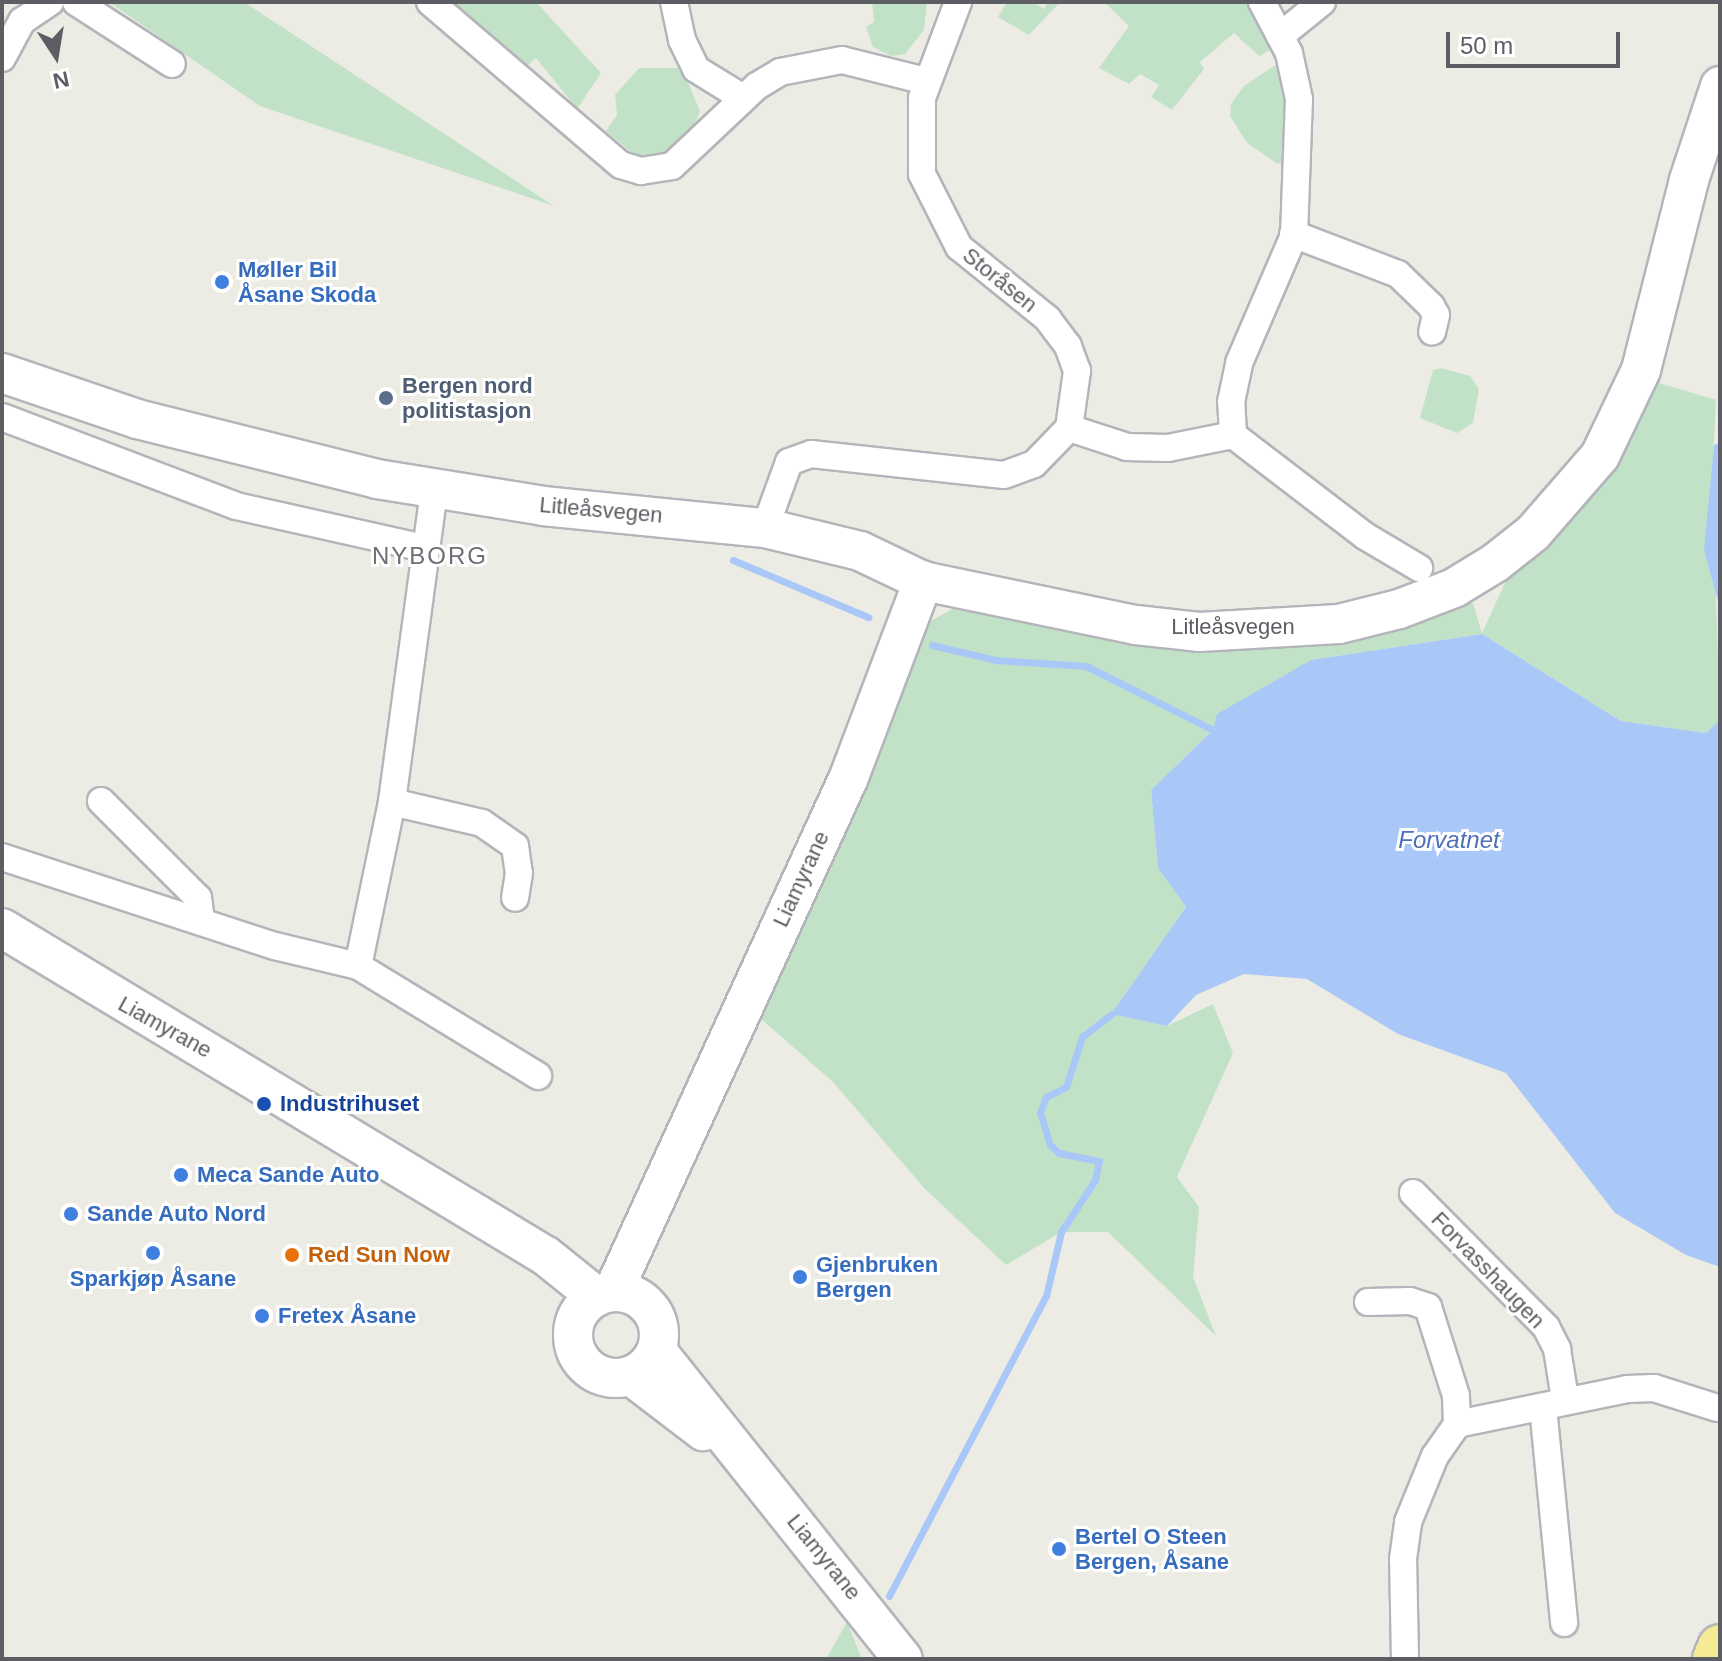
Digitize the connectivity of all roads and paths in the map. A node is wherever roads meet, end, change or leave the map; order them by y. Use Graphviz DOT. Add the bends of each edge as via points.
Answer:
graph roads {
  1 [pos="50,2"];
  2 [pos="76,2"];
  3 [pos="430,2"];
  4 [pos="674,2"];
  5 [pos="958,2"];
  6 [pos="1262,2"];
  7 [pos="1322,2"];
  8 [pos="1280,36"];
  9 [pos="2,58"];
  10 [pos="172,64"];
  11 [pos="926,81"];
  12 [pos="1720,86"];
  13 [pos="743,98"];
  14 [pos="1293,234"];
  15 [pos="1432,332"];
  16 [pos="2,373"];
  17 [pos="2,417"];
  18 [pos="1069,428"];
  19 [pos="1233,435"];
  20 [pos="434,491"];
  21 [pos="765,528"];
  22 [pos="424,548"];
  23 [pos="1419,568"];
  24 [pos="923,581"];
  25 [pos="101,801"];
  26 [pos="392,802"];
  27 [pos="2,857"];
  28 [pos="515,898"];
  29 [pos="201,920"];
  30 [pos="2,928"];
  31 [pos="358,966"];
  32 [pos="538,1076"];
  33 [pos="1413,1193"];
  34 [pos="1368,1302"];
  35 [pos="607,1303"];
  36 [pos="644,1363"];
  37 [pos="1554,1403"];
  38 [pos="1717,1408"];
  39 [pos="1457,1424"];
  40 [pos="1564,1623"];
  41 [pos="1720,1647"];
  42 [pos="903,1659"];
  43 [pos="1405,1659"];
  44 [pos="1715,1659"];
  1 -- 9 [label="street" via="22,21"];
  2 -- 10 [label="street"];
  3 -- 13 [label="street" via="621,165 641,171 672,166"];
  4 -- 13 [label="street" via="682,40 696,69"];
  5 -- 11 [label="street, Storåsen"];
  6 -- 8 [label="street"];
  7 -- 8 [label="street"];
  8 -- 14 [label="street" via="1293,64 1299,99"];
  11 -- 13 [label="street" via="865,62 833,61 780,72"];
  11 -- 18 [label="street, Storåsen" via="922,174 936,211 959,247 1048,319 1068,346 1077,371"];
  12 -- 24 [label="street, Litleåsvegen" via="1626,407 1600,456 1566,500 1495,563 1454,588 1399,609 1339,624 1267,631 1136,625"];
  14 -- 15 [label="street" via="1398,274 1431,306 1436,315"];
  14 -- 19 [label="street" via="1239,363 1231,402"];
  16 -- 20 [label="street, Litleåsvegen" via="137,419"];
  17 -- 22 [label="street" via="236,506"];
  18 -- 19 [label="street" via="1127,447 1168,448"];
  18 -- 21 [label="street" via="1034,464 1004,475 811,454 789,462 776,484"];
  19 -- 23 [label="street" via="1365,536"];
  20 -- 21 [label="street, Litleåsvegen"];
  20 -- 22 [label="street"];
  21 -- 24 [label="street, Litleåsvegen" via="860,551"];
  22 -- 26 [label="street"];
  24 -- 35 [label="street, Liamyrane" via="849,777 668,1173 657,1252"];
  25 -- 29 [label="street" via="198,898"];
  26 -- 28 [label="street" via="482,823 515,846"];
  26 -- 31 [label="street"];
  27 -- 29 [label="street"];
  29 -- 31 [label="street"];
  30 -- 35 [label="street, Liamyrane" via="493,1224"];
  31 -- 32 [label="street"];
  33 -- 37 [label="street, Forvasshaugen" via="1546,1327 1557,1349"];
  34 -- 39 [label="street" via="1410,1301 1428,1307 1456,1396"];
  35 -- 36 [label="street" via="658,1324"];
  35 -- 36 [label="street" via="574,1342 582,1362 610,1378"];
  36 -- 42 [label="street, Liamyrane" via="741,1459"];
  37 -- 38 [label="street" via="1654,1388"];
  37 -- 39 [label="street"];
  37 -- 40 [label="street, Forvasshaugen"];
  39 -- 43 [label="street" via="1435,1456 1408,1522 1403,1559"];
  41 -- 44 [label="highway"];
}
